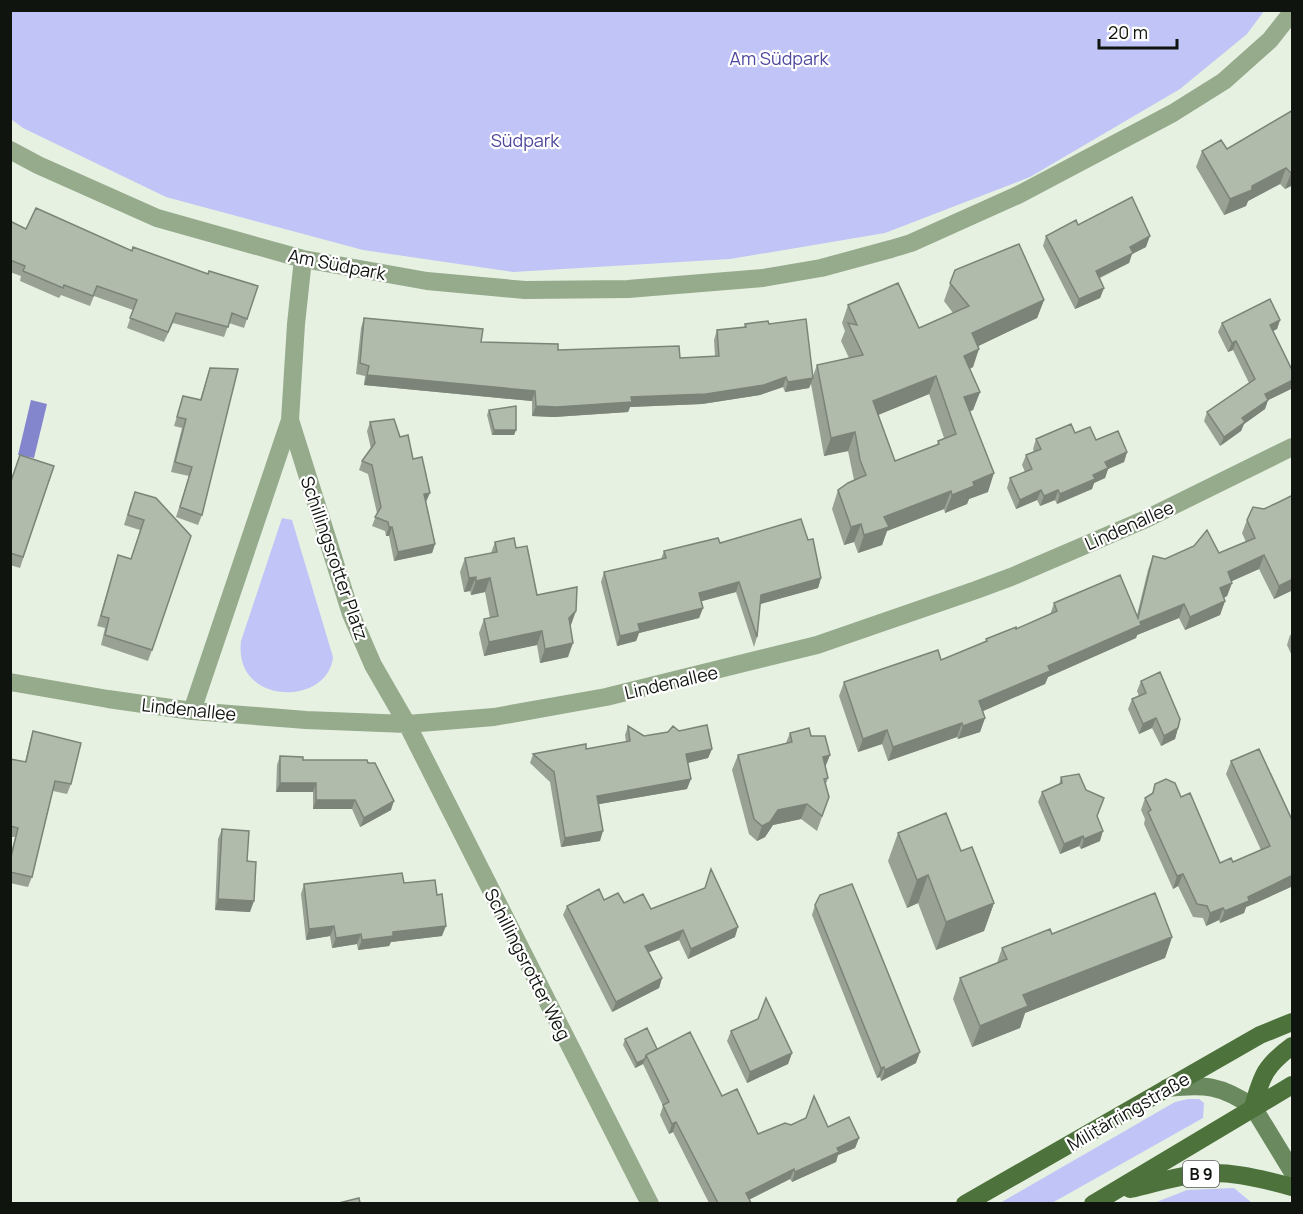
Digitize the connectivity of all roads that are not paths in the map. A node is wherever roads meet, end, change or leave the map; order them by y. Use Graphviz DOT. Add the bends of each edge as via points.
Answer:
graph roads {
  1 [pos="1293,12"];
  2 [pos="10,150"];
  3 [pos="303,259"];
  4 [pos="290,420"];
  5 [pos="1293,447"];
  6 [pos="10,682"];
  7 [pos="192,711"];
  8 [pos="407,724"];
  9 [pos="1293,1022"];
  10 [pos="1293,1046"];
  11 [pos="1293,1085"];
  12 [pos="1167,1088"];
  13 [pos="1253,1107"];
  14 [pos="1293,1171"];
  15 [pos="1293,1187"];
  16 [pos="1110,1194"];
  17 [pos="650,1203"];
  18 [pos="965,1203"];
  19 [pos="1093,1203"];
  1 -- 3 [label="street, Am Südpark" via="1270,40 1224,81 1173,113 1018,195 911,243 821,268 763,278 628,289 525,290 427,280"];
  2 -- 3 [label="street, Am Südpark" via="157,218"];
  3 -- 4 [label="street, Schillingsrotter Platz"];
  4 -- 7 [label="street, Schillingsrotter Platz"];
  4 -- 8 [label="street, Schillingsrotter Platz" via="351,614 373,665"];
  5 -- 8 [label="street, Lindenallee" via="1146,519 1011,577 817,645 606,697 494,717"];
  6 -- 7 [label="street, Lindenallee"];
  7 -- 8 [label="street, Lindenallee"];
  8 -- 17 [label="street, Schillingsrotter Weg"];
  9 -- 12 [label="main road, Militärringstraße" via="1260,1035"];
  10 -- 13 [label="main road" via="1271,1063 1260,1081"];
  11 -- 13 [label="main road, B 9"];
  12 -- 13 [label="main road" via="1213,1088 1231,1093"];
  12 -- 18 [label="main road, Militärringstraße"];
  13 -- 14 [label="main road"];
  13 -- 16 [label="main road, B 9"];
  15 -- 16 [label="main road, B 9" via="1244,1175 1190,1174"];
  16 -- 19 [label="main road, B 9"];
}
